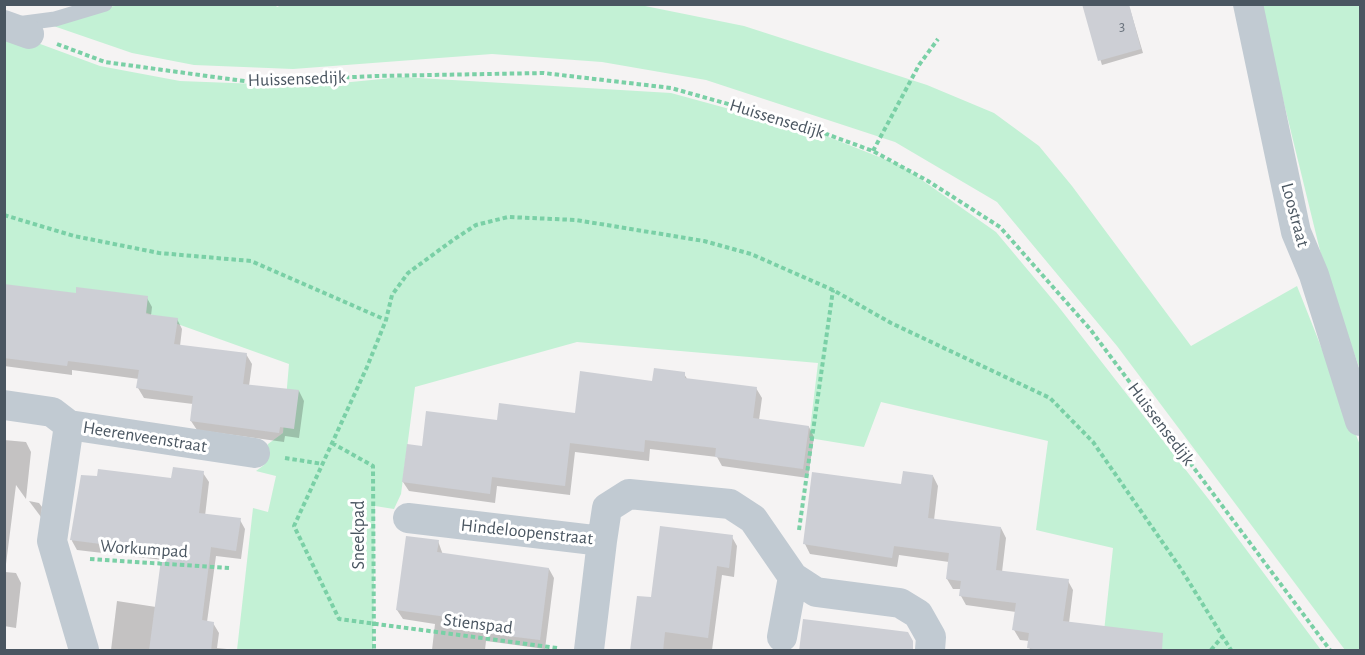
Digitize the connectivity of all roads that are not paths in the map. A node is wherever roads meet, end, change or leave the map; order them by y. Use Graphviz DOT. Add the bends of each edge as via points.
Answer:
graph roads {
  1 [pos="105,4"];
  2 [pos="1248,4"];
  3 [pos="13,28"];
  4 [pos="4,405"];
  5 [pos="1360,421"];
  6 [pos="69,425"];
  7 [pos="255,453"];
  8 [pos="408,519"];
  9 [pos="602,541"];
  10 [pos="793,577"];
  11 [pos="782,637"];
  12 [pos="578,650"];
  13 [pos="84,651"];
  14 [pos="930,651"];
  1 -- 3 [label="lane"];
  2 -- 5 [label="street, Loostraat" via="1296,232 1314,275"];
  4 -- 6 [label="street, Heerenveenstraat" via="52,412"];
  6 -- 7 [label="street, Heerenveenstraat"];
  6 -- 13 [label="street" via="52,541"];
  8 -- 9 [label="street, Hindeloopenstraat"];
  9 -- 10 [label="street, Hindeloopenstraat" via="608,508 629,494 730,504 753,519"];
  9 -- 12 [label="street"];
  10 -- 11 [label="street"];
  10 -- 14 [label="street, Hindeloopenstraat" via="816,592 900,603 918,614 931,637"];
}
